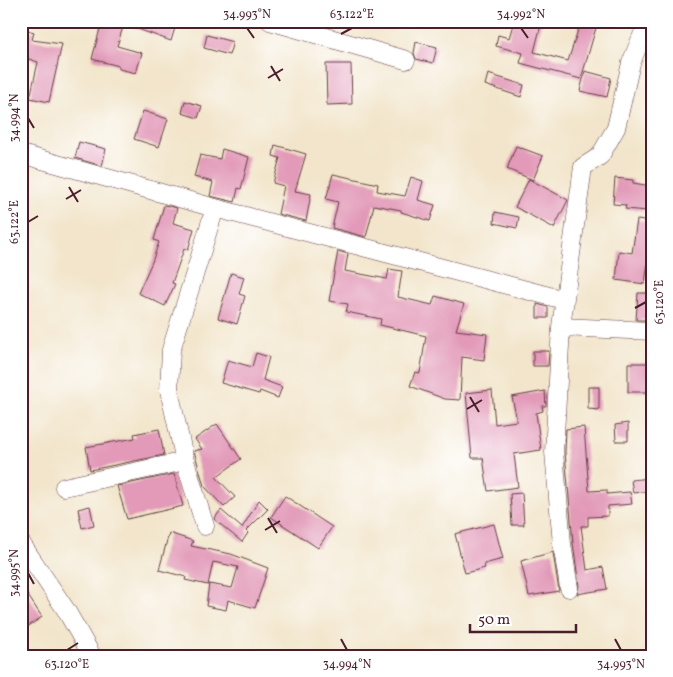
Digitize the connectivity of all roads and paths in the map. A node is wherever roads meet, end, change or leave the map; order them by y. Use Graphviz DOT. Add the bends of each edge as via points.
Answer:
graph roads {
  1 [pos="270,21"];
  2 [pos="648,21"];
  3 [pos="406,60"];
  4 [pos="21,154"];
  5 [pos="215,208"];
  6 [pos="564,300"];
  7 [pos="560,327"];
  8 [pos="652,331"];
  9 [pos="185,461"];
  10 [pos="64,487"];
  11 [pos="205,526"];
  12 [pos="21,543"];
  13 [pos="569,588"];
  14 [pos="84,652"];
  1 -- 3 [label="street"];
  2 -- 6 [label="street" via="631,63 616,128 600,156 583,168"];
  4 -- 5 [label="street"];
  5 -- 6 [label="street"];
  5 -- 9 [label="street" via="171,350 169,390"];
  6 -- 7 [label="street"];
  7 -- 8 [label="street"];
  7 -- 13 [label="street" via="554,452"];
  9 -- 10 [label="street"];
  9 -- 11 [label="street"];
  12 -- 14 [label="street" via="66,610"];
}
